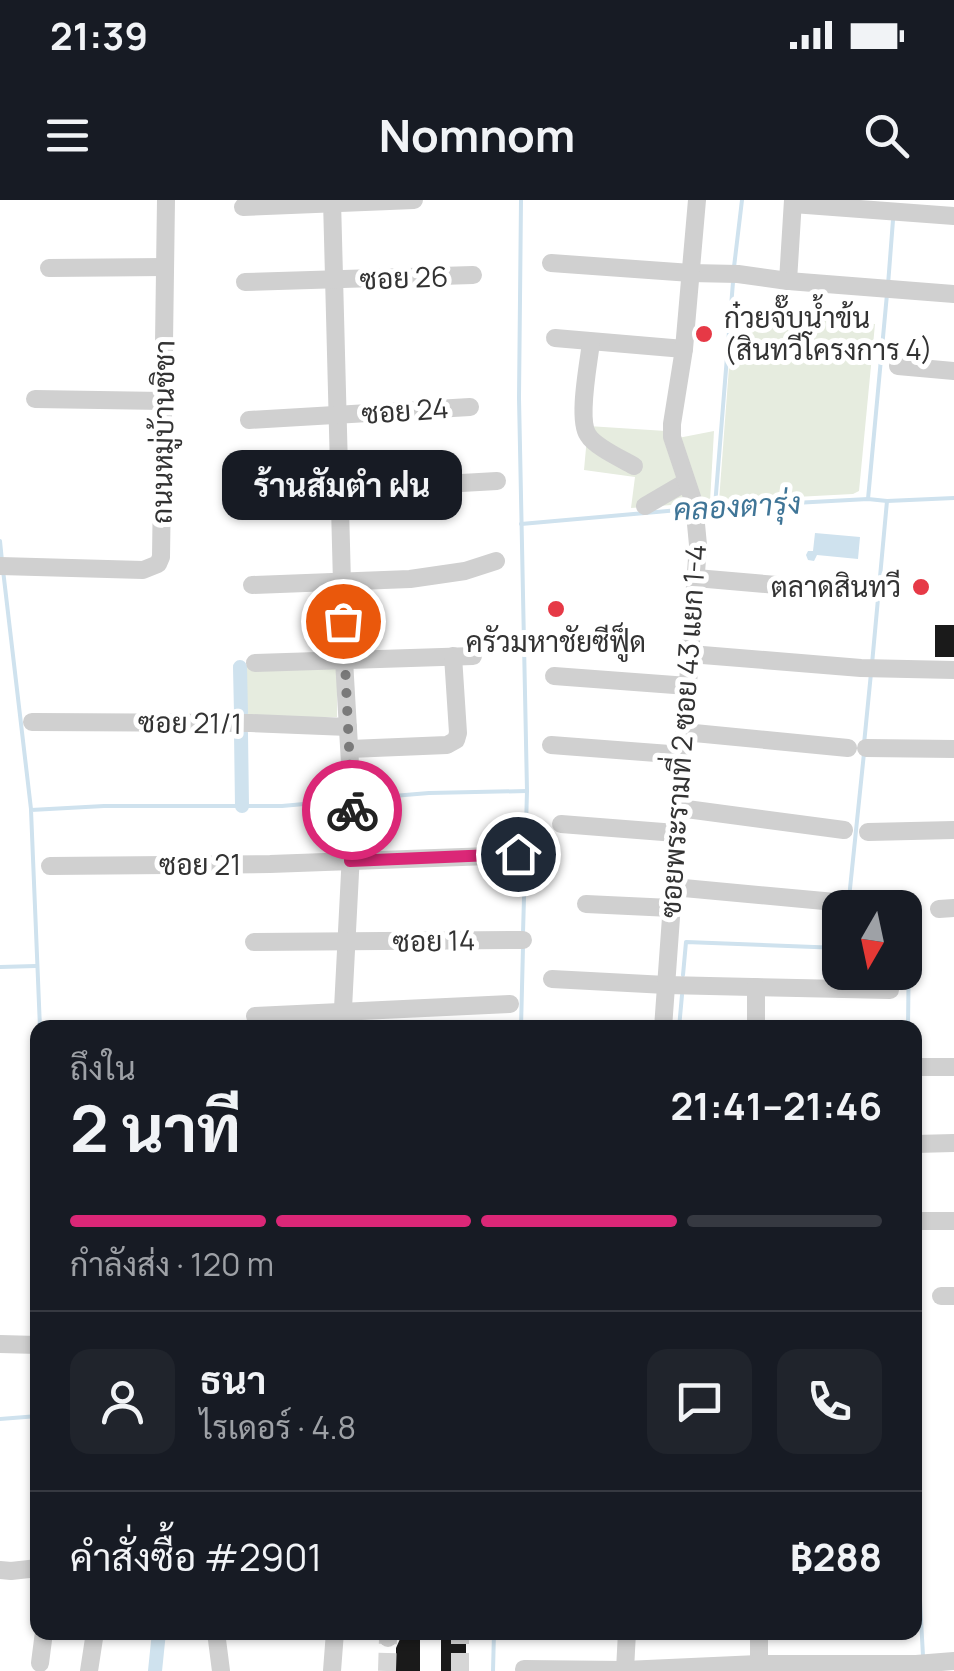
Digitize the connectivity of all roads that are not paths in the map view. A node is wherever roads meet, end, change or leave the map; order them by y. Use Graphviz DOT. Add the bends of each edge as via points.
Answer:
graph roads {
  1 [pos="166,200"];
  2 [pos="414,200"];
  3 [pos="697,200"];
  4 [pos="332,201"];
  5 [pos="793,202"];
  6 [pos="242,207"];
  7 [pos="954,216"];
  8 [pos="551,263"];
  9 [pos="165,267"];
  10 [pos="49,268"];
  11 [pos="691,274"];
  12 [pos="472,276"];
  13 [pos="335,280"];
  14 [pos="245,282"];
  15 [pos="788,282"];
  16 [pos="954,294"];
  17 [pos="555,338"];
  18 [pos="591,342"];
  19 [pos="684,348"];
  20 [pos="898,366"];
  21 [pos="954,371"];
  22 [pos="36,398"];
  23 [pos="164,401"];
  24 [pos="470,407"];
  25 [pos="339,416"];
  26 [pos="250,420"];
  27 [pos="634,466"];
  28 [pos="496,481"];
  29 [pos="686,482"];
  30 [pos="340,491"];
  31 [pos="265,494"];
  32 [pos="646,506"];
  33 [pos="496,561"];
  34 [pos="0,566"];
  35 [pos="696,578"];
  36 [pos="342,582"];
  37 [pos="252,585"];
  38 [pos="777,585"];
  39 [pos="690,654"];
  40 [pos="453,656"];
  41 [pos="473,656"];
  42 [pos="344,660"];
  43 [pos="255,663"];
  44 [pos="954,670"];
  45 [pos="554,676"];
  46 [pos="688,686"];
  47 [pos="32,722"];
  48 [pos="348,727"];
  49 [pos="684,732"];
  50 [pos="551,746"];
  51 [pos="350,749"];
  52 [pos="954,749"];
  53 [pos="683,755"];
  54 [pos="679,808"];
  55 [pos="561,824"];
  56 [pos="844,830"];
  57 [pos="954,830"];
  58 [pos="868,832"];
  59 [pos="676,833"];
  60 [pos="518,854"];
  61 [pos="350,861"];
  62 [pos="50,866"];
  63 [pos="673,887"];
  64 [pos="822,901"];
  65 [pos="586,904"];
  66 [pos="671,908"];
  67 [pos="523,940"];
  68 [pos="254,942"];
  69 [pos="346,943"];
  70 [pos="552,979"];
  71 [pos="666,984"];
  72 [pos="756,987"];
  73 [pos="822,988"];
  74 [pos="510,1004"];
  75 [pos="256,1016"];
  76 [pos="342,1020"];
  77 [pos="663,1020"];
  78 [pos="756,1020"];
  79 [pos="922,1067"];
  80 [pos="954,1067"];
  81 [pos="954,1143"];
  82 [pos="922,1144"];
  83 [pos="922,1221"];
  84 [pos="954,1222"];
  85 [pos="0,1344"];
  86 [pos="30,1346"];
  87 [pos="30,1569"];
  88 [pos="0,1570"];
  89 [pos="43,1640"];
  90 [pos="93,1640"];
  91 [pos="217,1640"];
  92 [pos="334,1640"];
  93 [pos="627,1640"];
  94 [pos="758,1640"];
  95 [pos="954,1661"];
  96 [pos="40,1664"];
  97 [pos="759,1667"];
  98 [pos="524,1669"];
  99 [pos="625,1670"];
  100 [pos="89,1671"];
  101 [pos="221,1671"];
  102 [pos="332,1671"];
  1 -- 9 [label="street, ถนนหมู่บ้านชิชา"];
  2 -- 4 [label="street"];
  3 -- 11 [label="street, ซอยพระรามที่ 2 ซอย 43 แยก 1-4"];
  4 -- 6 [label="street"];
  4 -- 13 [label="street"];
  5 -- 7 [label="street"];
  5 -- 15 [label="street"];
  8 -- 11 [label="street"];
  9 -- 10 [label="street"];
  9 -- 23 [label="street, ถนนหมู่บ้านชิชา"];
  11 -- 15 [label="street"];
  11 -- 19 [label="street, ซอยพระรามที่ 2 ซอย 43 แยก 1-4"];
  12 -- 13 [label="street, ซอย 26"];
  13 -- 14 [label="street, ซอย 26"];
  13 -- 25 [label="street"];
  15 -- 16 [label="street"];
  17 -- 18 [label="street"];
  18 -- 19 [label="street"];
  18 -- 27 [label="street" via="587,434"];
  19 -- 29 [label="street, ซอยพระรามที่ 2 ซอย 43 แยก 1-4" via="672,437"];
  20 -- 21 [label="street"];
  22 -- 23 [label="street"];
  23 -- 34 [label="street, ถนนหมู่บ้านชิชา" via="158,564 143,570"];
  24 -- 25 [label="street, ซอย 24"];
  25 -- 26 [label="street, ซอย 24"];
  25 -- 30 [label="street"];
  28 -- 30 [label="street"];
  29 -- 32 [label="street"];
  29 -- 35 [label="street, ซอยพระรามที่ 2 ซอย 43 แยก 1-4" via="694,502"];
  30 -- 31 [label="street"];
  30 -- 36 [label="street"];
  33 -- 36 [label="street" via="465,571"];
  35 -- 38 [label="street"];
  35 -- 39 [label="street, ซอยพระรามที่ 2 ซอย 43 แยก 1-4"];
  36 -- 37 [label="street"];
  36 -- 42 [label="street"];
  39 -- 44 [label="street"];
  39 -- 46 [label="street, ซอยพระรามที่ 2 ซอย 43 แยก 1-4"];
  40 -- 41 [label="street"];
  40 -- 42 [label="street"];
  40 -- 51 [label="street" via="456,740"];
  42 -- 43 [label="street"];
  42 -- 48 [label="street"];
  45 -- 46 [label="street"];
  46 -- 49 [label="street, ซอยพระรามที่ 2 ซอย 43 แยก 1-4"];
  47 -- 48 [label="street, ซอย 21/1"];
  48 -- 51 [label="street"];
  49 -- 52 [label="street" via="857,748"];
  49 -- 53 [label="street, ซอยพระรามที่ 2 ซอย 43 แยก 1-4"];
  50 -- 53 [label="street"];
  51 -- 61 [label="street"];
  53 -- 54 [label="street, ซอยพระรามที่ 2 ซอย 43 แยก 1-4"];
  54 -- 56 [label="street"];
  54 -- 59 [label="street, ซอยพระรามที่ 2 ซอย 43 แยก 1-4"];
  55 -- 59 [label="street"];
  57 -- 58 [label="street"];
  59 -- 63 [label="street, ซอยพระรามที่ 2 ซอย 43 แยก 1-4"];
  60 -- 61 [label="street, ซอย 21"];
  61 -- 62 [label="street, ซอย 21"];
  61 -- 69 [label="street"];
  63 -- 64 [label="street"];
  63 -- 66 [label="street, ซอยพระรามที่ 2 ซอย 43 แยก 1-4"];
  65 -- 66 [label="street"];
  66 -- 71 [label="street, ซอยพระรามที่ 2 ซอย 43 แยก 1-4"];
  67 -- 69 [label="street, ซอย 14"];
  68 -- 69 [label="street, ซอย 14"];
  69 -- 76 [label="street"];
  70 -- 71 [label="street"];
  71 -- 72 [label="street"];
  71 -- 77 [label="street, ซอยพระรามที่ 2 ซอย 43 แยก 1-4"];
  72 -- 73 [label="street"];
  72 -- 78 [label="street"];
  74 -- 76 [label="street"];
  75 -- 76 [label="street"];
  79 -- 80 [label="street"];
  81 -- 82 [label="street"];
  83 -- 84 [label="street"];
  85 -- 86 [label="street"];
  87 -- 88 [label="street"];
  89 -- 96 [label="street"];
  90 -- 100 [label="street"];
  91 -- 101 [label="street"];
  92 -- 102 [label="street"];
  93 -- 99 [label="street"];
  94 -- 97 [label="street"];
  95 -- 97 [label="street"];
  97 -- 99 [label="street"];
  98 -- 99 [label="street"];
}
